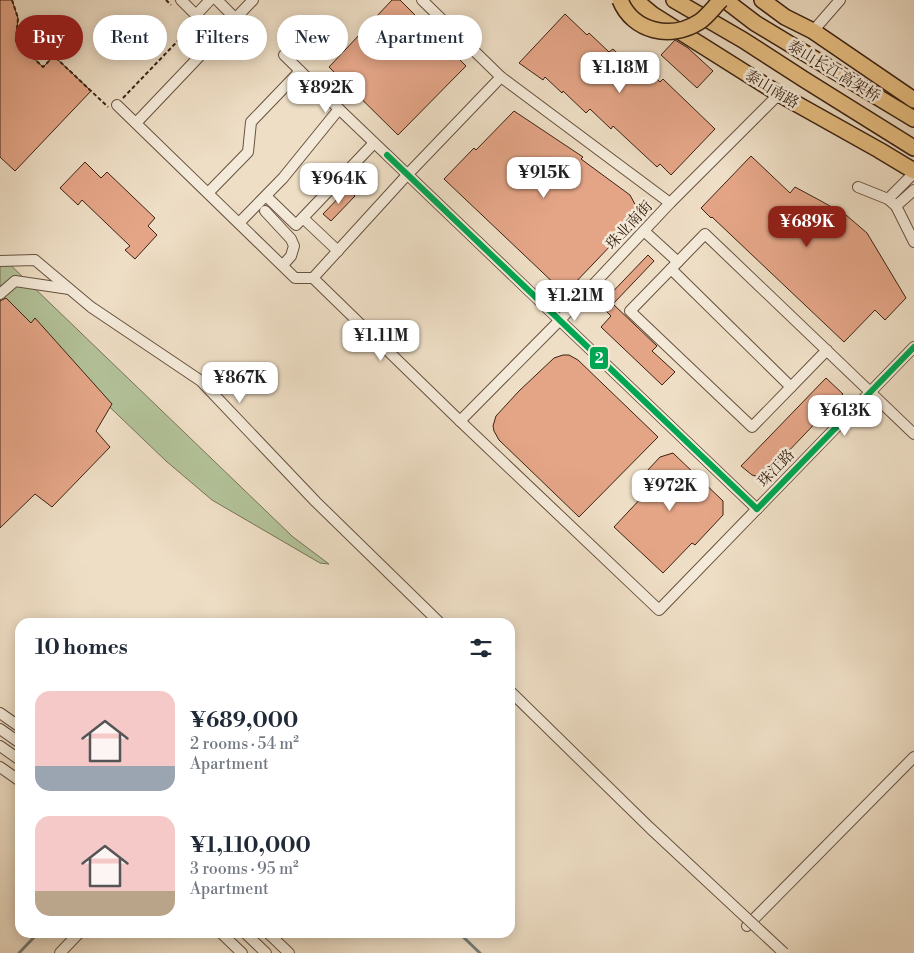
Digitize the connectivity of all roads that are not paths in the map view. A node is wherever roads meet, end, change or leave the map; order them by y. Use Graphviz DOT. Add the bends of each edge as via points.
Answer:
graph roads {
  1 [pos="218,0"];
  2 [pos="253,0"];
  3 [pos="422,0"];
  4 [pos="620,0"];
  5 [pos="634,0"];
  6 [pos="641,0"];
  7 [pos="674,0"];
  8 [pos="720,0"];
  9 [pos="725,0"];
  10 [pos="762,0"];
  11 [pos="840,0"];
  12 [pos="205,2"];
  13 [pos="177,3"];
  14 [pos="652,14"];
  15 [pos="232,15"];
  16 [pos="238,15"];
  17 [pos="813,31"];
  18 [pos="195,60"];
  19 [pos="289,60"];
  20 [pos="300,71"];
  21 [pos="501,77"];
  22 [pos="779,94"];
  23 [pos="914,100"];
  24 [pos="117,105"];
  25 [pos="339,109"];
  26 [pos="914,119"];
  27 [pos="136,123"];
  28 [pos="374,143"];
  29 [pos="914,148"];
  30 [pos="914,172"];
  31 [pos="407,174"];
  32 [pos="858,187"];
  33 [pos="914,190"];
  34 [pos="208,193"];
  35 [pos="266,196"];
  36 [pos="670,203"];
  37 [pos="892,203"];
  38 [pos="265,211"];
  39 [pos="303,218"];
  40 [pos="239,223"];
  41 [pos="644,230"];
  42 [pos="914,242"];
  43 [pos="338,251"];
  44 [pos="0,261"];
  45 [pos="283,266"];
  46 [pos="674,266"];
  47 [pos="313,278"];
  48 [pos="70,290"];
  49 [pos="0,294"];
  50 [pos="560,320"];
  51 [pos="914,347"];
  52 [pos="826,350"];
  53 [pos="791,387"];
  54 [pos="870,392"];
  55 [pos="460,421"];
  56 [pos="914,434"];
  57 [pos="757,509"];
  58 [pos="434,618"];
  59 [pos="515,696"];
  60 [pos="0,713"];
  61 [pos="15,724"];
  62 [pos="0,729"];
  63 [pos="15,739"];
  64 [pos="0,746"];
  65 [pos="15,756"];
  66 [pos="914,757"];
  67 [pos="0,767"];
  68 [pos="15,778"];
  69 [pos="747,926"];
  70 [pos="74,938"];
  71 [pos="226,938"];
  72 [pos="250,938"];
  73 [pos="273,938"];
  74 [pos="60,953"];
  75 [pos="242,953"];
  76 [pos="266,953"];
  77 [pos="289,953"];
  78 [pos="784,953"];
  1 -- 15 [label="street"];
  2 -- 16 [label="street"];
  3 -- 21 [label="street"];
  4 -- 8 [label="highway, bridge" via="635,21 655,32 679,32 700,22"];
  5 -- 14 [label="highway, 泰山南路"];
  6 -- 14 [label="highway"];
  7 -- 29 [label="highway, 泰山南路" via="744,40"];
  9 -- 26 [label="highway, 泰山长江高架桥" via="755,23"];
  10 -- 17 [label="highway" via="785,17"];
  11 -- 17 [label="street"];
  12 -- 13 [label="street" via="196,15"];
  14 -- 22 [label="highway, 泰山南路"];
  17 -- 23 [label="highway"];
  18 -- 27 [label="street"];
  19 -- 20 [label="street"];
  20 -- 25 [label="street"];
  20 -- 34 [label="street" via="251,122 248,152"];
  21 -- 31 [label="street"];
  21 -- 36 [label="street"];
  22 -- 30 [label="highway, 泰山南路"];
  22 -- 36 [label="street, 珠业南街"];
  24 -- 27 [label="street"];
  25 -- 28 [label="street"];
  25 -- 35 [label="street"];
  27 -- 34 [label="street"];
  28 -- 31 [label="street"];
  28 -- 39 [label="street"];
  30 -- 37 [label="street"];
  31 -- 43 [label="street"];
  31 -- 50 [label="street"];
  32 -- 37 [label="street"];
  33 -- 37 [label="street"];
  34 -- 40 [label="street"];
  35 -- 39 [label="street" via="296,225"];
  35 -- 40 [label="street"];
  36 -- 41 [label="street, 珠业南街"];
  37 -- 42 [label="street"];
  38 -- 45 [label="street" via="294,246"];
  39 -- 43 [label="street"];
  40 -- 45 [label="street"];
  41 -- 46 [label="street"];
  41 -- 50 [label="street, 珠业南街"];
  43 -- 47 [label="street"];
  44 -- 48 [label="street" via="35,260"];
  45 -- 47 [label="street" via="295,278"];
  46 -- 52 [label="street" via="705,234"];
  46 -- 53 [label="street"];
  46 -- 53 [label="street" via="630,311 752,427"];
  47 -- 55 [label="street"];
  48 -- 49 [label="street" via="16,281"];
  48 -- 58 [label="street" via="201,381 316,502"];
  50 -- 55 [label="street, 珠业南街"];
  50 -- 57 [label="street"];
  51 -- 54 [label="street, 珠江路"];
  52 -- 53 [label="street"];
  52 -- 54 [label="street"];
  54 -- 56 [label="street"];
  54 -- 57 [label="street, 珠江路"];
  55 -- 57 [label="street, 珠江路" via="659,610"];
  59 -- 78 [label="street, bridge"];
  60 -- 61 [label="street"];
  62 -- 63 [label="street"];
  64 -- 65 [label="street"];
  66 -- 69 [label="street"];
  67 -- 68 [label="street"];
  70 -- 74 [label="street"];
  71 -- 75 [label="street"];
  72 -- 76 [label="street"];
  73 -- 77 [label="street"];
}
